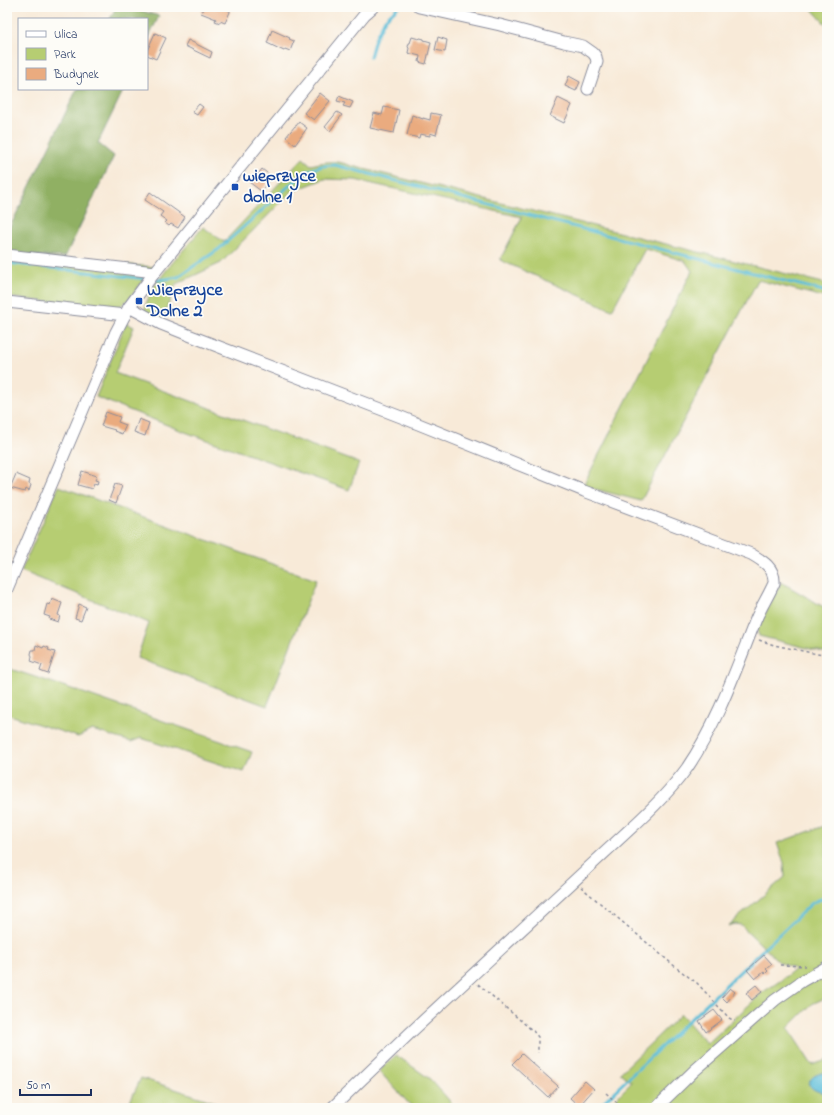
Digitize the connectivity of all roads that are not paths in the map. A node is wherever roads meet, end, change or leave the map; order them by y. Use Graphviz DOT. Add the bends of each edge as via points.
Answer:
graph roads {
  1 [pos="373,7"];
  2 [pos="419,7"];
  3 [pos="588,89"];
  4 [pos="7,255"];
  5 [pos="154,272"];
  6 [pos="7,302"];
  7 [pos="127,311"];
  8 [pos="7,589"];
  9 [pos="827,967"];
  10 [pos="332,1108"];
  11 [pos="656,1108"];
  1 -- 5 [label="street"];
  2 -- 3 [label="street" via="583,46 594,52 596,57"];
  4 -- 5 [label="street"];
  5 -- 7 [label="street"];
  6 -- 7 [label="street"];
  7 -- 8 [label="street"];
  7 -- 10 [label="street" via="751,554 767,564 774,579 710,728 671,788"];
  9 -- 11 [label="street" via="775,1000"];
}
